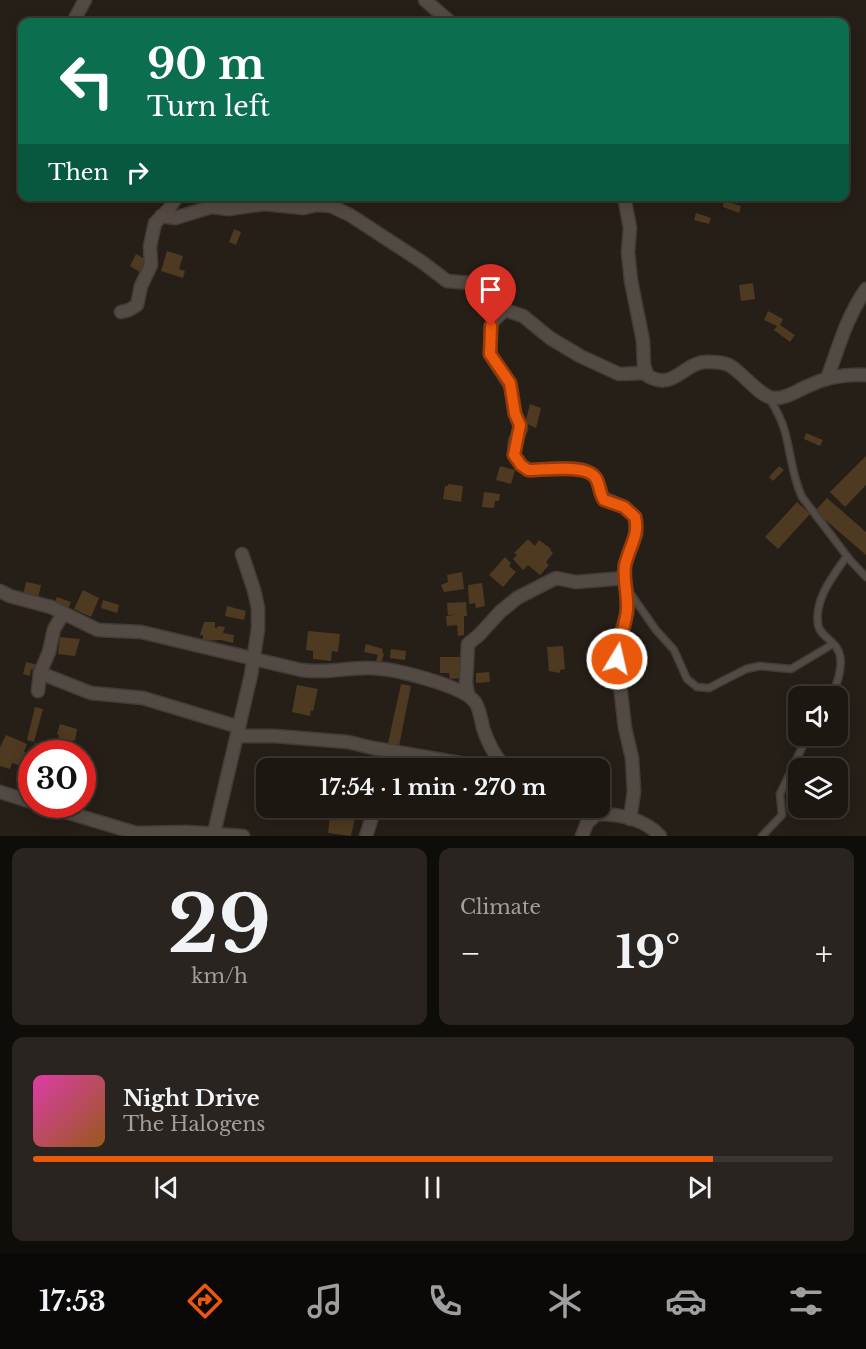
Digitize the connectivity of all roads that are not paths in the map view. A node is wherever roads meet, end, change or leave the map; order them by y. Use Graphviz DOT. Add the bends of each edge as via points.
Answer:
graph roads {
  1 [pos="85,0"];
  2 [pos="425,0"];
  3 [pos="75,18"];
  4 [pos="445,18"];
  5 [pos="173,201"];
  6 [pos="625,201"];
  7 [pos="161,216"];
  8 [pos="866,289"];
  9 [pos="506,309"];
  10 [pos="121,312"];
  11 [pos="646,373"];
  12 [pos="866,375"];
  13 [pos="827,379"];
  14 [pos="769,397"];
  15 [pos="242,554"];
  16 [pos="847,556"];
  17 [pos="866,578"];
  18 [pos="625,582"];
  19 [pos="0,591"];
  20 [pos="65,614"];
  21 [pos="833,644"];
  22 [pos="254,660"];
  23 [pos="40,673"];
  24 [pos="835,686"];
  25 [pos="38,691"];
  26 [pos="468,695"];
  27 [pos="238,731"];
  28 [pos="803,746"];
  29 [pos="438,758"];
  30 [pos="498,758"];
  31 [pos="0,792"];
  32 [pos="18,798"];
  33 [pos="610,814"];
  34 [pos="86,818"];
  35 [pos="372,818"];
  36 [pos="593,818"];
  37 [pos="630,819"];
  38 [pos="214,833"];
  39 [pos="243,836"];
  40 [pos="366,836"];
  41 [pos="582,836"];
  42 [pos="660,836"];
  43 [pos="762,836"];
  1 -- 3 [label="street"];
  2 -- 4 [label="street"];
  5 -- 7 [label="street"];
  6 -- 11 [label="street" via="630,228 628,260"];
  7 -- 9 [label="street" via="175,218 211,207 331,206 447,281 477,285"];
  7 -- 10 [label="street" via="155,223 151,265 137,305"];
  8 -- 13 [label="street" via="844,329"];
  9 -- 11 [label="street" via="523,316 580,356 619,374"];
  9 -- 18 [label="street" via="491,326 490,354 510,383 520,425 514,455 528,470 562,468 590,472 604,500 634,515 636,534 625,564"];
  11 -- 14 [label="street" via="655,379 674,379 694,363 728,364"];
  12 -- 13 [label="street"];
  13 -- 14 [label="street" via="789,396"];
  14 -- 16 [label="lane" via="779,414 802,497"];
  15 -- 22 [label="street" via="258,608"];
  16 -- 17 [label="lane"];
  16 -- 21 [label="lane" via="829,581 821,601 818,625"];
  18 -- 21 [label="lane" via="674,650 687,679 702,688 760,666 791,669"];
  18 -- 26 [label="street" via="556,578 517,598 468,644"];
  18 -- 37 [label="street" via="627,613 617,659 632,758 634,791"];
  19 -- 20 [label="street"];
  20 -- 22 [label="street" via="98,630 141,632"];
  20 -- 23 [label="street" via="56,623"];
  21 -- 24 [label="lane" via="841,657"];
  22 -- 26 [label="street" via="316,672 380,668"];
  22 -- 27 [label="street"];
  23 -- 25 [label="street"];
  23 -- 27 [label="street" via="91,693 143,698"];
  26 -- 30 [label="street" via="476,704 491,749"];
  27 -- 29 [label="street" via="348,742"];
  27 -- 38 [label="street"];
  28 -- 43 [label="lane" via="780,794 782,815"];
  31 -- 32 [label="street"];
  33 -- 37 [label="street"];
  34 -- 38 [label="street" via="136,833"];
  35 -- 40 [label="street"];
  36 -- 41 [label="street"];
  37 -- 42 [label="street" via="645,824"];
  38 -- 39 [label="street"];
}
